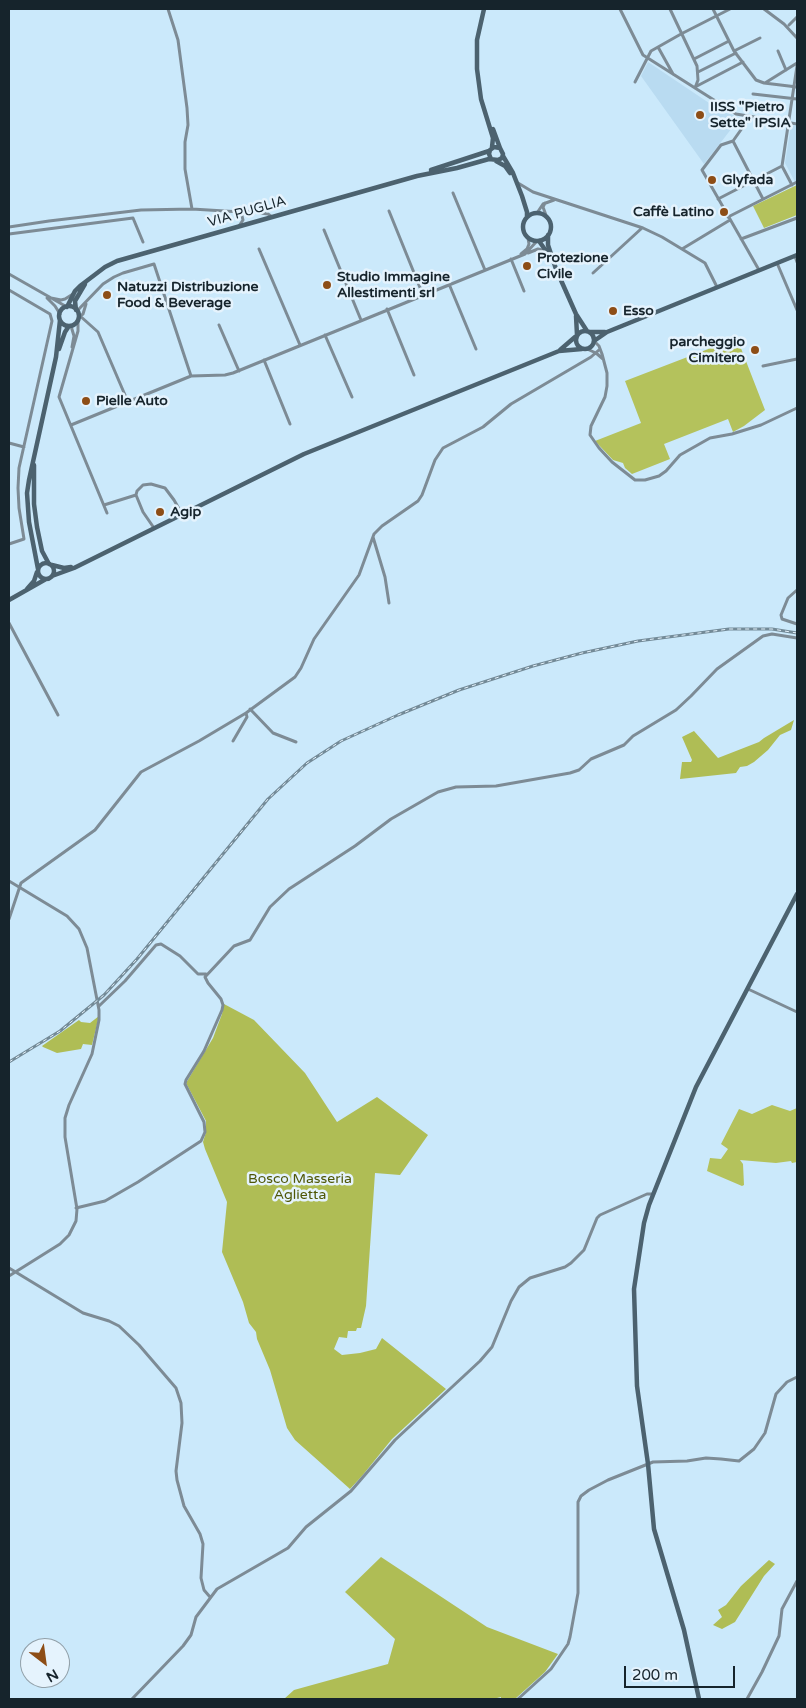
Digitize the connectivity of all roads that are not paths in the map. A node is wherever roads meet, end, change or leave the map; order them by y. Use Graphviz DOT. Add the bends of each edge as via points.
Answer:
graph roads {
  1 [pos="168,9"];
  2 [pos="484,9"];
  3 [pos="620,9"];
  4 [pos="670,9"];
  5 [pos="713,9"];
  6 [pos="730,9"];
  7 [pos="764,9"];
  8 [pos="717,16"];
  9 [pos="797,17"];
  10 [pos="789,25"];
  11 [pos="681,34"];
  12 [pos="760,38"];
  13 [pos="797,38"];
  14 [pos="729,41"];
  15 [pos="658,47"];
  16 [pos="778,51"];
  17 [pos="735,52"];
  18 [pos="647,58"];
  19 [pos="694,59"];
  20 [pos="743,62"];
  21 [pos="797,65"];
  22 [pos="786,70"];
  23 [pos="698,72"];
  24 [pos="674,74"];
  25 [pos="635,82"];
  26 [pos="764,83"];
  27 [pos="796,87"];
  28 [pos="694,88"];
  29 [pos="752,94"];
  30 [pos="792,99"];
  31 [pos="797,100"];
  32 [pos="750,117"];
  33 [pos="488,119"];
  34 [pos="788,123"];
  35 [pos="797,124"];
  36 [pos="733,141"];
  37 [pos="500,148"];
  38 [pos="491,149"];
  39 [pos="503,156"];
  40 [pos="494,160"];
  41 [pos="782,166"];
  42 [pos="418,176"];
  43 [pos="516,181"];
  44 [pos="754,181"];
  45 [pos="797,182"];
  46 [pos="792,185"];
  47 [pos="453,193"];
  48 [pos="522,196"];
  49 [pos="718,199"];
  50 [pos="763,199"];
  51 [pos="557,200"];
  52 [pos="546,202"];
  53 [pos="192,209"];
  54 [pos="223,210"];
  55 [pos="389,211"];
  56 [pos="536,214"];
  57 [pos="272,217"];
  58 [pos="527,217"];
  59 [pos="547,218"];
  60 [pos="797,218"];
  61 [pos="729,219"];
  62 [pos="239,226"];
  63 [pos="9,227"];
  64 [pos="643,228"];
  65 [pos="324,230"];
  66 [pos="9,234"];
  67 [pos="548,235"];
  68 [pos="528,238"];
  69 [pos="741,239"];
  70 [pos="538,241"];
  71 [pos="143,242"];
  72 [pos="259,249"];
  73 [pos="682,249"];
  74 [pos="548,252"];
  75 [pos="525,254"];
  76 [pos="796,255"];
  77 [pos="518,256"];
  78 [pos="511,259"];
  79 [pos="797,262"];
  80 [pos="777,263"];
  81 [pos="556,269"];
  82 [pos="485,270"];
  83 [pos="759,270"];
  84 [pos="592,273"];
  85 [pos="9,274"];
  86 [pos="88,280"];
  87 [pos="449,284"];
  88 [pos="717,287"];
  89 [pos="9,290"];
  90 [pos="524,291"];
  91 [pos="75,292"];
  92 [pos="423,295"];
  93 [pos="45,296"];
  94 [pos="67,307"];
  95 [pos="387,309"];
  96 [pos="797,310"];
  97 [pos="576,314"];
  98 [pos="60,317"];
  99 [pos="78,317"];
  100 [pos="361,320"];
  101 [pos="218,325"];
  102 [pos="70,326"];
  103 [pos="588,331"];
  104 [pos="606,332"];
  105 [pos="326,335"];
  106 [pos="576,336"];
  107 [pos="600,336"];
  108 [pos="594,341"];
  109 [pos="300,345"];
  110 [pos="600,347"];
  111 [pos="476,349"];
  112 [pos="585,349"];
  113 [pos="72,350"];
  114 [pos="559,351"];
  115 [pos="596,353"];
  116 [pos="56,357"];
  117 [pos="797,359"];
  118 [pos="264,360"];
  119 [pos="604,360"];
  120 [pos="763,366"];
  121 [pos="238,371"];
  122 [pos="414,375"];
  123 [pos="191,376"];
  124 [pos="352,397"];
  125 [pos="128,402"];
  126 [pos="797,408"];
  127 [pos="290,424"];
  128 [pos="71,426"];
  129 [pos="9,444"];
  130 [pos="24,446"];
  131 [pos="33,458"];
  132 [pos="136,495"];
  133 [pos="104,505"];
  134 [pos="107,513"];
  135 [pos="182,514"];
  136 [pos="154,528"];
  137 [pos="372,537"];
  138 [pos="9,544"];
  139 [pos="91,559"];
  140 [pos="50,565"];
  141 [pos="38,570"];
  142 [pos="52,576"];
  143 [pos="46,579"];
  144 [pos="797,590"];
  145 [pos="9,599"];
  146 [pos="390,603"];
  147 [pos="9,623"];
  148 [pos="797,624"];
  149 [pos="797,638"];
  150 [pos="250,709"];
  151 [pos="246,713"];
  152 [pos="58,715"];
  153 [pos="234,741"];
  154 [pos="296,742"];
  155 [pos="9,881"];
  156 [pos="18,887"];
  157 [pos="797,894"];
  158 [pos="9,919"];
  159 [pos="206,974"];
  160 [pos="748,989"];
  161 [pos="99,1006"];
  162 [pos="797,1012"];
  163 [pos="653,1194"];
  164 [pos="76,1208"];
  165 [pos="9,1268"];
  166 [pos="15,1272"];
  167 [pos="9,1276"];
  168 [pos="797,1377"];
  169 [pos="648,1464"];
  170 [pos="797,1581"];
  171 [pos="210,1597"];
  172 [pos="132,1699"];
  173 [pos="518,1699"];
  174 [pos="699,1699"];
  175 [pos="747,1699"];
  1 -- 53 [label="street" via="178,40 186,97 185,169"];
  2 -- 33 [label="main road" via="477,40 477,69"];
  3 -- 18 [label="street"];
  4 -- 11 [label="street"];
  5 -- 8 [label="street"];
  6 -- 8 [label="street"];
  7 -- 13 [label="street"];
  8 -- 11 [label="street"];
  8 -- 14 [label="street"];
  9 -- 10 [label="street"];
  11 -- 15 [label="street"];
  11 -- 19 [label="street"];
  12 -- 17 [label="street"];
  14 -- 17 [label="street"];
  14 -- 19 [label="street"];
  15 -- 18 [label="street"];
  15 -- 24 [label="street"];
  16 -- 22 [label="street"];
  17 -- 20 [label="street"];
  17 -- 23 [label="street"];
  18 -- 24 [label="street"];
  18 -- 25 [label="street"];
  19 -- 23 [label="street"];
  20 -- 26 [label="street" via="756,80"];
  20 -- 28 [label="street"];
  21 -- 22 [label="street"];
  21 -- 27 [label="street"];
  22 -- 26 [label="street"];
  23 -- 28 [label="street"];
  24 -- 28 [label="street"];
  26 -- 27 [label="street"];
  27 -- 30 [label="street"];
  28 -- 32 [label="street" via="736,114"];
  29 -- 30 [label="street"];
  30 -- 31 [label="street"];
  30 -- 34 [label="street"];
  32 -- 34 [label="street"];
  32 -- 36 [label="street"];
  33 -- 37 [label="main road"];
  33 -- 38 [label="main road"];
  34 -- 35 [label="street"];
  34 -- 41 [label="street"];
  36 -- 44 [label="street"];
  36 -- 49 [label="street" via="721,145 702,170"];
  37 -- 38 [label="main road"];
  37 -- 39 [label="main road"];
  38 -- 40 [label="main road" via="489,156"];
  38 -- 42 [label="main road, VIA PUGLIA"];
  39 -- 40 [label="main road"];
  39 -- 43 [label="main road"];
  40 -- 42 [label="main road, VIA PUGLIA"];
  40 -- 43 [label="main road" via="508,169"];
  41 -- 44 [label="street"];
  41 -- 46 [label="street"];
  42 -- 57 [label="main road, VIA PUGLIA"];
  43 -- 48 [label="main road"];
  43 -- 51 [label="street" via="533,192"];
  44 -- 49 [label="street"];
  44 -- 50 [label="street"];
  45 -- 46 [label="street"];
  46 -- 50 [label="street"];
  47 -- 82 [label="street"];
  48 -- 56 [label="main road"];
  48 -- 58 [label="main road"];
  49 -- 61 [label="street"];
  50 -- 61 [label="street"];
  51 -- 52 [label="street"];
  51 -- 64 [label="street"];
  52 -- 56 [label="street"];
  52 -- 59 [label="street"];
  53 -- 54 [label="street"];
  53 -- 63 [label="street" via="141,210"];
  54 -- 57 [label="street"];
  54 -- 62 [label="street" via="241,212 243,220"];
  55 -- 92 [label="street"];
  56 -- 58 [label="main road"];
  56 -- 59 [label="main road"];
  57 -- 62 [label="main road, VIA PUGLIA"];
  58 -- 68 [label="main road" via="523,230"];
  59 -- 67 [label="main road" via="551,226"];
  60 -- 69 [label="street"];
  61 -- 69 [label="street"];
  61 -- 73 [label="street"];
  62 -- 86 [label="main road, VIA PUGLIA" via="117,261"];
  64 -- 73 [label="street"];
  64 -- 84 [label="street"];
  65 -- 100 [label="street"];
  66 -- 71 [label="street" via="133,218"];
  67 -- 70 [label="main road"];
  67 -- 81 [label="main road" via="548,246"];
  68 -- 70 [label="main road"];
  68 -- 77 [label="street" via="527,249"];
  69 -- 83 [label="street"];
  70 -- 74 [label="main road"];
  70 -- 75 [label="street"];
  72 -- 109 [label="street"];
  73 -- 88 [label="street" via="705,263"];
  74 -- 75 [label="street" via="538,250"];
  74 -- 81 [label="main road"];
  75 -- 77 [label="street"];
  76 -- 79 [label="street"];
  76 -- 80 [label="main road"];
  77 -- 78 [label="street"];
  78 -- 82 [label="street"];
  78 -- 90 [label="street"];
  80 -- 83 [label="main road"];
  80 -- 96 [label="street"];
  81 -- 97 [label="main road"];
  82 -- 87 [label="street"];
  83 -- 88 [label="main road"];
  85 -- 93 [label="street"];
  86 -- 91 [label="main road, VIA PUGLIA"];
  86 -- 99 [label="main road, VIA PUGLIA" via="75,301"];
  87 -- 92 [label="street"];
  87 -- 111 [label="street"];
  88 -- 104 [label="main road"];
  89 -- 130 [label="street" via="50,314 52,321"];
  91 -- 93 [label="street" via="61,300"];
  91 -- 94 [label="main road, VIA PUGLIA"];
  92 -- 95 [label="street"];
  93 -- 94 [label="street"];
  93 -- 98 [label="street"];
  94 -- 98 [label="main road"];
  94 -- 99 [label="main road" via="72,307"];
  95 -- 100 [label="street"];
  95 -- 122 [label="street"];
  97 -- 103 [label="main road"];
  97 -- 106 [label="main road"];
  98 -- 102 [label="main road" via="64,324"];
  98 -- 116 [label="main road"];
  99 -- 102 [label="main road"];
  99 -- 113 [label="street" via="78,331"];
  99 -- 123 [label="street" via="103,284 124,273 154,264"];
  99 -- 125 [label="street" via="98,332"];
  100 -- 105 [label="street"];
  101 -- 121 [label="street"];
  102 -- 113 [label="street" via="74,336"];
  102 -- 116 [label="main road"];
  103 -- 104 [label="main road"];
  103 -- 106 [label="main road"];
  103 -- 108 [label="main road"];
  104 -- 107 [label="main road"];
  105 -- 109 [label="street"];
  105 -- 124 [label="street"];
  106 -- 112 [label="main road" via="577,344"];
  106 -- 114 [label="main road"];
  107 -- 108 [label="main road"];
  107 -- 110 [label="street"];
  108 -- 110 [label="street"];
  108 -- 112 [label="main road"];
  109 -- 118 [label="street"];
  110 -- 115 [label="street"];
  110 -- 119 [label="street"];
  112 -- 114 [label="main road"];
  112 -- 115 [label="street"];
  113 -- 128 [label="street" via="59,397"];
  114 -- 135 [label="main road" via="304,454"];
  115 -- 119 [label="street"];
  115 -- 137 [label="street" via="519,398 483,427 443,448 420,498"];
  116 -- 131 [label="main road"];
  117 -- 120 [label="street"];
  118 -- 121 [label="street"];
  118 -- 127 [label="street"];
  119 -- 126 [label="street" via="607,392 590,435 612,462 639,481 666,472 680,455 701,442 761,425"];
  121 -- 123 [label="street" via="225,375"];
  123 -- 125 [label="street"];
  125 -- 128 [label="street"];
  128 -- 133 [label="street"];
  129 -- 130 [label="street"];
  130 -- 138 [label="street" via="18,488 24,539"];
  131 -- 140 [label="main road" via="37,527 42,551"];
  131 -- 141 [label="main road" via="27,505"];
  132 -- 133 [label="street"];
  132 -- 135 [label="street" via="143,485 165,488"];
  132 -- 136 [label="street"];
  133 -- 134 [label="street"];
  135 -- 136 [label="main road"];
  136 -- 139 [label="main road"];
  137 -- 146 [label="street"];
  137 -- 150 [label="street" via="359,575 310,646 298,673"];
  139 -- 140 [label="main road" via="69,568"];
  139 -- 142 [label="main road"];
  140 -- 141 [label="main road" via="43,564"];
  140 -- 142 [label="main road"];
  141 -- 143 [label="main road" via="39,576"];
  141 -- 145 [label="main road" via="34,581"];
  142 -- 143 [label="main road"];
  143 -- 145 [label="main road"];
  144 -- 148 [label="street" via="788,598 781,616 784,621"];
  147 -- 152 [label="street"];
  149 -- 159 [label="street" via="772,634 763,636 717,669 676,710 624,745 590,759 575,771 496,786 456,787 429,797 289,889 270,906 250,940 234,946"];
  150 -- 151 [label="street"];
  150 -- 154 [label="street" via="273,733"];
  151 -- 153 [label="street"];
  151 -- 156 [label="street" via="144,770 95,830"];
  155 -- 156 [label="street"];
  156 -- 158 [label="street"];
  156 -- 161 [label="street" via="67,916 79,929 88,948"];
  157 -- 160 [label="main road"];
  159 -- 161 [label="street" via="198,974 180,956 161,944 156,945 125,982"];
  159 -- 164 [label="street" via="206,980 222,1002 222,1010 185,1084 204,1122 202,1141 105,1201"];
  160 -- 162 [label="street"];
  160 -- 163 [label="main road" via="696,1087"];
  161 -- 164 [label="street" via="92,1054 65,1118"];
  163 -- 169 [label="main road" via="644,1223 634,1289 636,1386"];
  163 -- 171 [label="street" via="601,1214 584,1250 571,1263 530,1278 519,1287 492,1347 395,1440 354,1488 311,1522 288,1548 221,1585"];
  164 -- 166 [label="street" via="76,1221 65,1239"];
  165 -- 166 [label="street"];
  166 -- 167 [label="street"];
  166 -- 171 [label="street" via="83,1313 119,1326 176,1388 182,1423 177,1480 184,1506 204,1544 201,1578"];
  168 -- 169 [label="street" via="776,1394 766,1433 739,1462 706,1458"];
  169 -- 173 [label="street" via="592,1488 579,1498 578,1593 570,1637 551,1669"];
  169 -- 174 [label="main road" via="656,1538 682,1622"];
  170 -- 175 [label="street" via="782,1609 779,1636"];
  171 -- 172 [label="street" via="196,1616 183,1646"];
}
